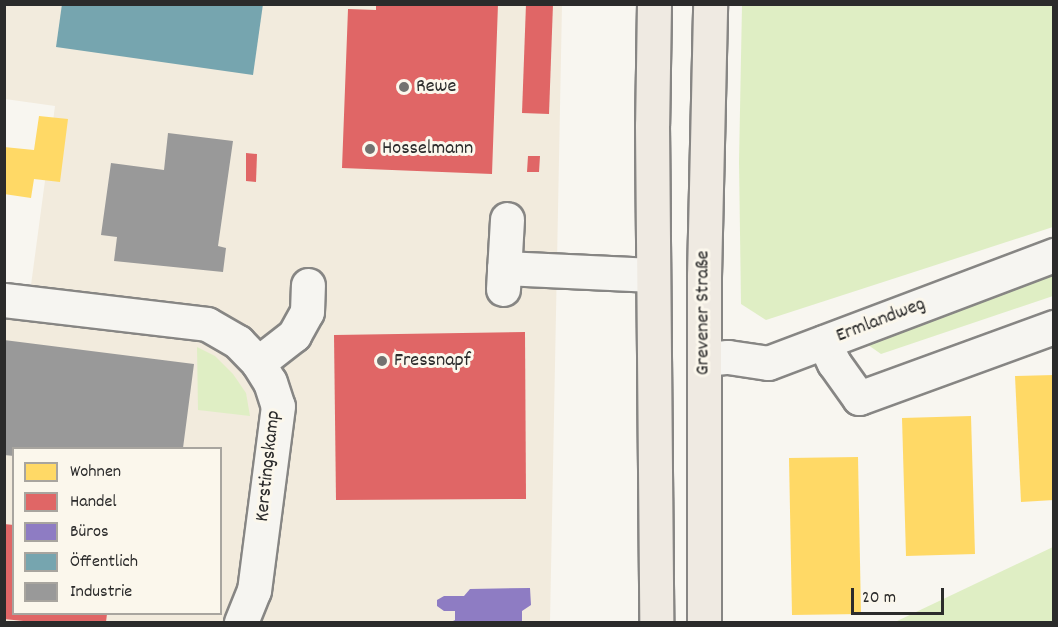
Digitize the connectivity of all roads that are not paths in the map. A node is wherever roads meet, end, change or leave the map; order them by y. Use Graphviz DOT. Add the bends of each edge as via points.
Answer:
graph roads {
  1 [pos="654,4"];
  2 [pos="710,4"];
  3 [pos="507,219"];
  4 [pos="1053,255"];
  5 [pos="653,275"];
  6 [pos="308,285"];
  7 [pos="4,300"];
  8 [pos="1053,327"];
  9 [pos="824,342"];
  10 [pos="704,359"];
  11 [pos="258,363"];
  12 [pos="241,622"];
  13 [pos="656,622"];
  14 [pos="704,622"];
  1 -- 5 [label="main road"];
  2 -- 10 [label="main road, Grevener Straße"];
  3 -- 5 [label="street" via="503,279"];
  4 -- 9 [label="street, Ermlandweg"];
  5 -- 13 [label="main road"];
  6 -- 11 [label="street" via="307,312 294,335"];
  7 -- 11 [label="street, Kerstingskamp" via="207,324 238,342"];
  8 -- 9 [label="street" via="859,398"];
  9 -- 10 [label="street, Ermlandweg" via="768,363 728,357"];
  10 -- 14 [label="main road, Grevener Straße"];
  11 -- 12 [label="street, Kerstingskamp" via="278,406 254,590"];
}
